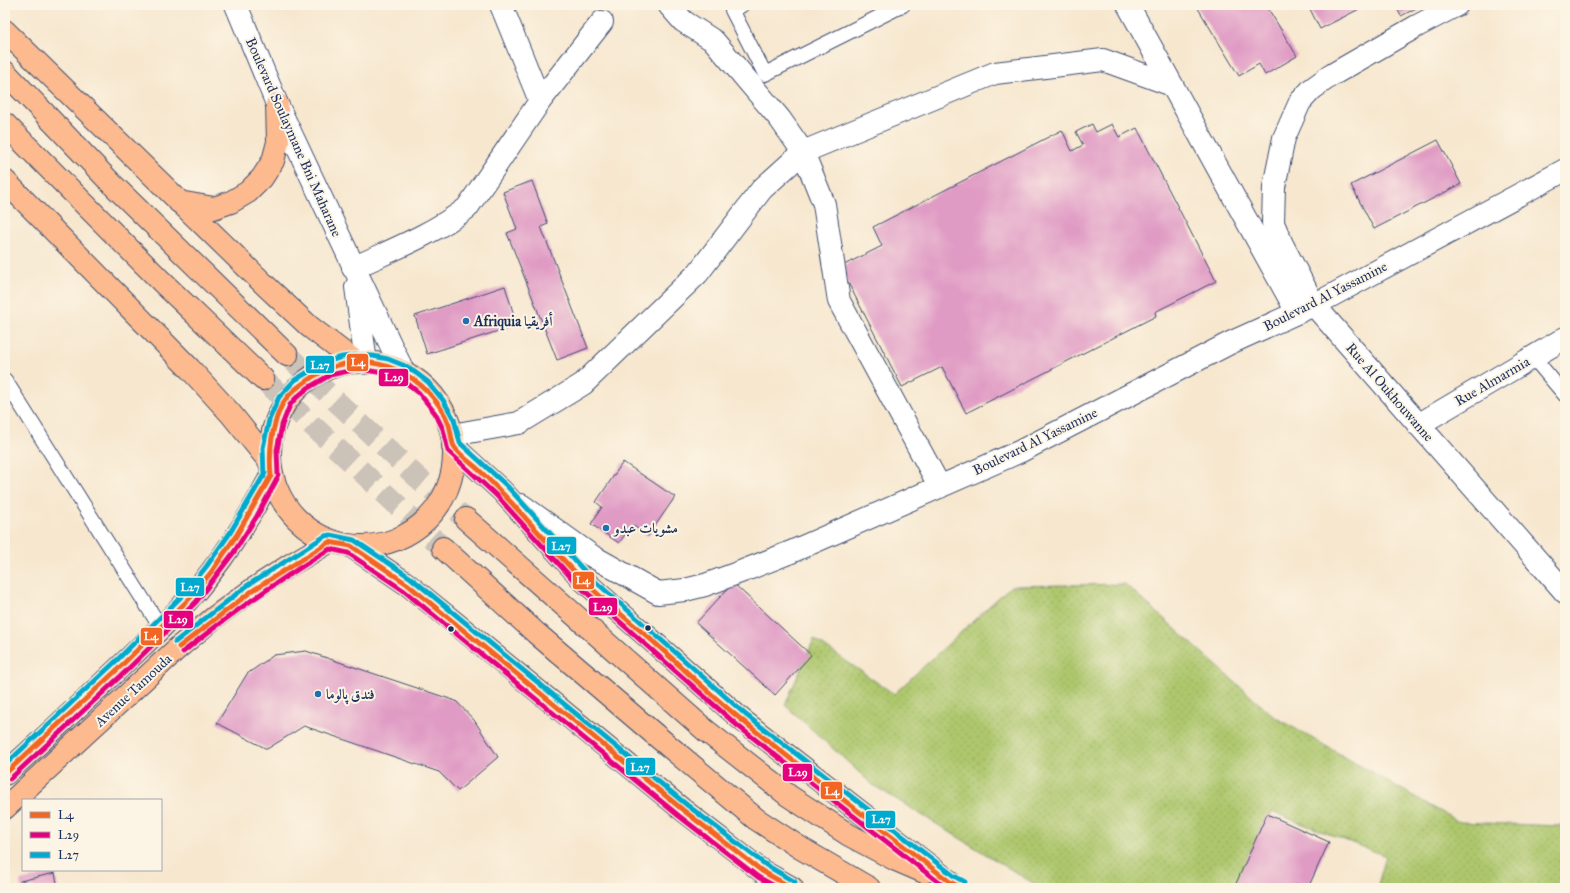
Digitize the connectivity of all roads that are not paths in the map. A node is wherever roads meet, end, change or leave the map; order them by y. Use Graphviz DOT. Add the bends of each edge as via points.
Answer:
graph roads {
  1 [pos="236,5"];
  2 [pos="501,5"];
  3 [pos="669,5"];
  4 [pos="742,5"];
  5 [pos="903,5"];
  6 [pos="1128,5"];
  7 [pos="1457,5"];
  8 [pos="602,22"];
  9 [pos="5,31"];
  10 [pos="5,72"];
  11 [pos="1172,85"];
  12 [pos="540,101"];
  13 [pos="277,104"];
  14 [pos="5,124"];
  15 [pos="803,152"];
  16 [pos="1565,170"];
  17 [pos="5,181"];
  18 [pos="179,202"];
  19 [pos="353,268"];
  20 [pos="1305,308"];
  21 [pos="1565,338"];
  22 [pos="287,355"];
  23 [pos="1533,357"];
  24 [pos="361,362"];
  25 [pos="402,371"];
  26 [pos="263,379"];
  27 [pos="5,380"];
  28 [pos="1565,395"];
  29 [pos="1418,424"];
  30 [pos="453,440"];
  31 [pos="270,469"];
  32 [pos="940,487"];
  33 [pos="502,491"];
  34 [pos="466,520"];
  35 [pos="329,542"];
  36 [pos="351,546"];
  37 [pos="443,548"];
  38 [pos="1565,592"];
  39 [pos="161,628"];
  40 [pos="5,774"];
  41 [pos="5,808"];
  42 [pos="956,885"];
  43 [pos="792,888"];
  44 [pos="868,888"];
  1 -- 13 [label="street, Boulevard Soulaymane Bni Maharane"];
  2 -- 12 [label="street"];
  3 -- 15 [label="street" via="683,21 714,41 780,119"];
  4 -- 5 [label="lane" via="732,10 765,74"];
  6 -- 11 [label="street"];
  7 -- 20 [label="street, Rue Al Oukhouwanne" via="1330,76 1312,89 1300,102 1292,117 1284,138 1274,187 1274,223"];
  8 -- 12 [label="street"];
  9 -- 18 [label="highway"];
  10 -- 22 [label="highway" via="112,184"];
  11 -- 15 [label="street" via="1103,60 995,73"];
  11 -- 20 [label="street"];
  12 -- 19 [label="street" via="466,208 436,229"];
  13 -- 18 [label="highway" via="278,142 273,161 262,178 248,192 214,208"];
  13 -- 19 [label="street, Boulevard Soulaymane Bni Maharane"];
  14 -- 26 [label="highway" via="162,282"];
  15 -- 30 [label="street" via="762,189 698,273 582,384 518,423"];
  15 -- 32 [label="street" via="824,204 839,301"];
  16 -- 20 [label="street, Boulevard Al Yassamine"];
  17 -- 31 [label="highway" via="190,369 230,414"];
  18 -- 24 [label="highway" via="310,327"];
  19 -- 24 [label="street, Boulevard Soulaymane Bni Maharane"];
  19 -- 25 [label="street, Boulevard Soulaymane Bni Maharane"];
  20 -- 29 [label="street, Rue Al Oukhouwanne"];
  20 -- 32 [label="street, Boulevard Al Yassamine" via="1230,343 1021,451"];
  21 -- 23 [label="street, Rue Almarmia"];
  23 -- 28 [label="lane"];
  23 -- 29 [label="street, Rue Almarmia"];
  24 -- 25 [label="highway" via="380,364"];
  24 -- 31 [label="highway" via="328,368 302,383 283,405 272,432"];
  25 -- 30 [label="highway" via="425,387 442,409"];
  27 -- 39 [label="lane"];
  29 -- 38 [label="street, Rue Al Oukhouwanne"];
  30 -- 33 [label="highway"];
  30 -- 36 [label="highway" via="454,464 446,492 430,517 401,538 380,545"];
  31 -- 35 [label="highway" via="286,507 305,527"];
  31 -- 39 [label="highway, Avenue Tamouda" via="253,510 225,554 187,601"];
  32 -- 33 [label="street, Boulevard Al Yassamine" via="743,572 685,590 658,593 592,556"];
  33 -- 42 [label="highway" via="583,580 742,720"];
  34 -- 42 [label="highway" via="705,730 789,796 849,835 896,860"];
  35 -- 36 [label="highway"];
  35 -- 41 [label="highway, Avenue Tamouda" via="284,569 215,618"];
  36 -- 43 [label="highway" via="407,584 683,810 762,871"];
  37 -- 44 [label="highway" via="554,648 756,819"];
  39 -- 40 [label="highway, Avenue Tamouda"];
}
